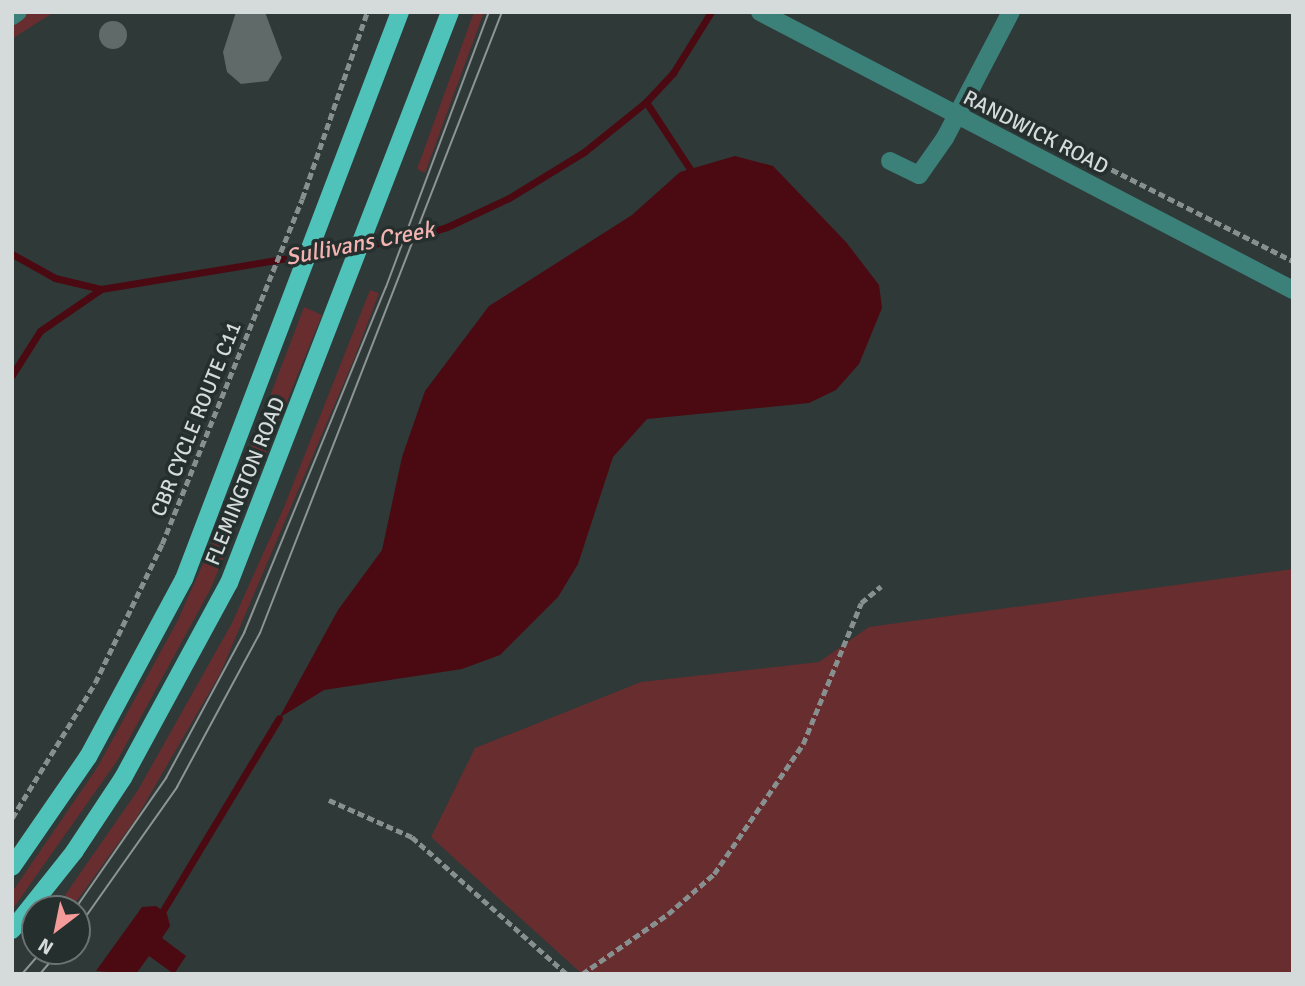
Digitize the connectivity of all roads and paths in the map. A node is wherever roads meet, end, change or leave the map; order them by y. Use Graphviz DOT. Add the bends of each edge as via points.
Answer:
graph roads {
  1 [pos="18,12"];
  2 [pos="367,12"];
  3 [pos="400,12"];
  4 [pos="450,12"];
  5 [pos="760,12"];
  6 [pos="1011,12"];
  7 [pos="12,16"];
  8 [pos="955,116"];
  9 [pos="890,161"];
  10 [pos="1293,290"];
  11 [pos="881,586"];
  12 [pos="329,800"];
  13 [pos="12,818"];
  14 [pos="12,867"];
  15 [pos="12,930"];
  16 [pos="567,974"];
  17 [pos="582,974"];
  1 -- 7 [label="street"];
  2 -- 13 [label="path, CBR CYCLE ROUTE C11" via="262,303 126,623"];
  3 -- 14 [label="main road, FLEMINGTON ROAD" via="184,579 94,747"];
  4 -- 15 [label="main road, FLEMINGTON ROAD" via="229,583 123,778 74,852"];
  5 -- 8 [label="street, RANDWICK ROAD"];
  6 -- 8 [label="street"];
  8 -- 9 [label="street" via="919,175"];
  8 -- 10 [label="street, RANDWICK ROAD"];
  11 -- 17 [label="path" via="861,603 803,744 714,874 668,914"];
  12 -- 16 [label="path" via="412,837"];
}
